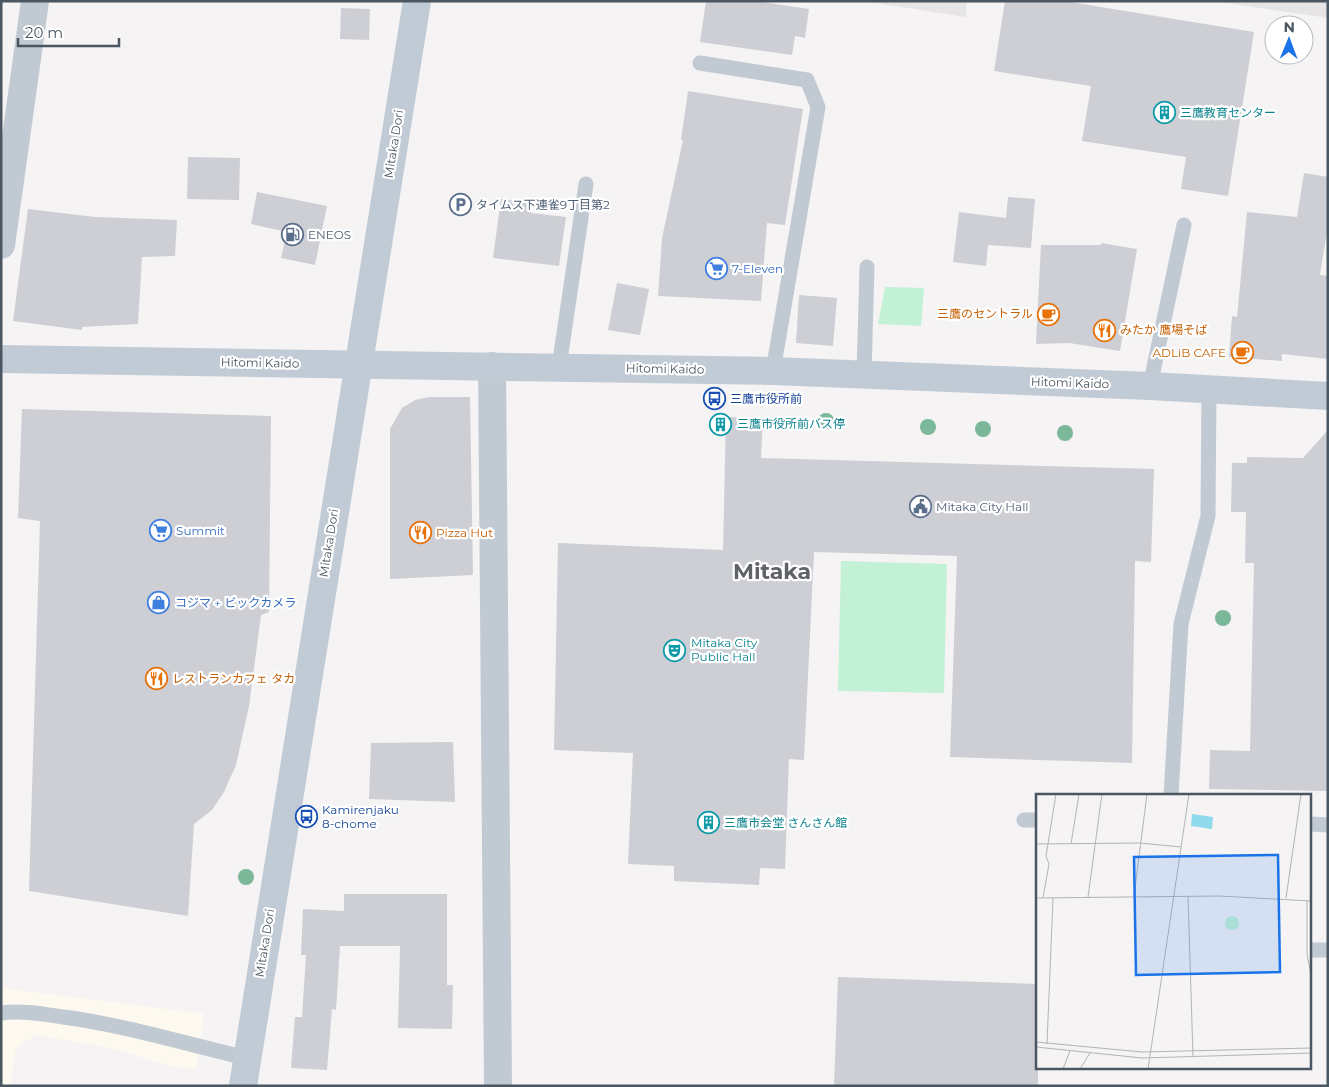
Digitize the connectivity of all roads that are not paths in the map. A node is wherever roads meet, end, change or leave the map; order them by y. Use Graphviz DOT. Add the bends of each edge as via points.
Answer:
graph roads {
  1 [pos="35,1"];
  2 [pos="417,1"];
  3 [pos="700,63"];
  4 [pos="586,184"];
  5 [pos="1184,225"];
  6 [pos="1,245"];
  7 [pos="867,267"];
  8 [pos="1,359"];
  9 [pos="358,364"];
  10 [pos="492,366"];
  11 [pos="559,367"];
  12 [pos="773,371"];
  13 [pos="864,375"];
  14 [pos="1150,386"];
  15 [pos="1209,388"];
  16 [pos="1328,396"];
  17 [pos="1170,794"];
  18 [pos="1312,824"];
  19 [pos="1328,825"];
  20 [pos="1312,950"];
  21 [pos="1328,950"];
  22 [pos="1,1013"];
  23 [pos="247,1058"];
  24 [pos="243,1086"];
  25 [pos="498,1086"];
  1 -- 6 [label="street"];
  2 -- 9 [label="main road, Mitaka Dori"];
  3 -- 12 [label="lane" via="807,80 818,107"];
  4 -- 11 [label="lane"];
  5 -- 14 [label="lane"];
  7 -- 13 [label="lane"];
  8 -- 9 [label="main road, Hitomi Kaido"];
  9 -- 10 [label="main road, Hitomi Kaido"];
  9 -- 23 [label="main road, Mitaka Dori"];
  10 -- 11 [label="main road, Hitomi Kaido"];
  10 -- 25 [label="street"];
  11 -- 12 [label="main road, Hitomi Kaido"];
  12 -- 13 [label="main road, Hitomi Kaido"];
  13 -- 14 [label="main road, Hitomi Kaido"];
  14 -- 15 [label="main road, Hitomi Kaido"];
  15 -- 16 [label="main road, Hitomi Kaido"];
  15 -- 17 [label="lane" via="1208,516 1181,624"];
  18 -- 19 [label="lane"];
  20 -- 21 [label="lane"];
  22 -- 23 [label="lane" via="86,1020"];
  23 -- 24 [label="main road, Mitaka Dori"];
}
